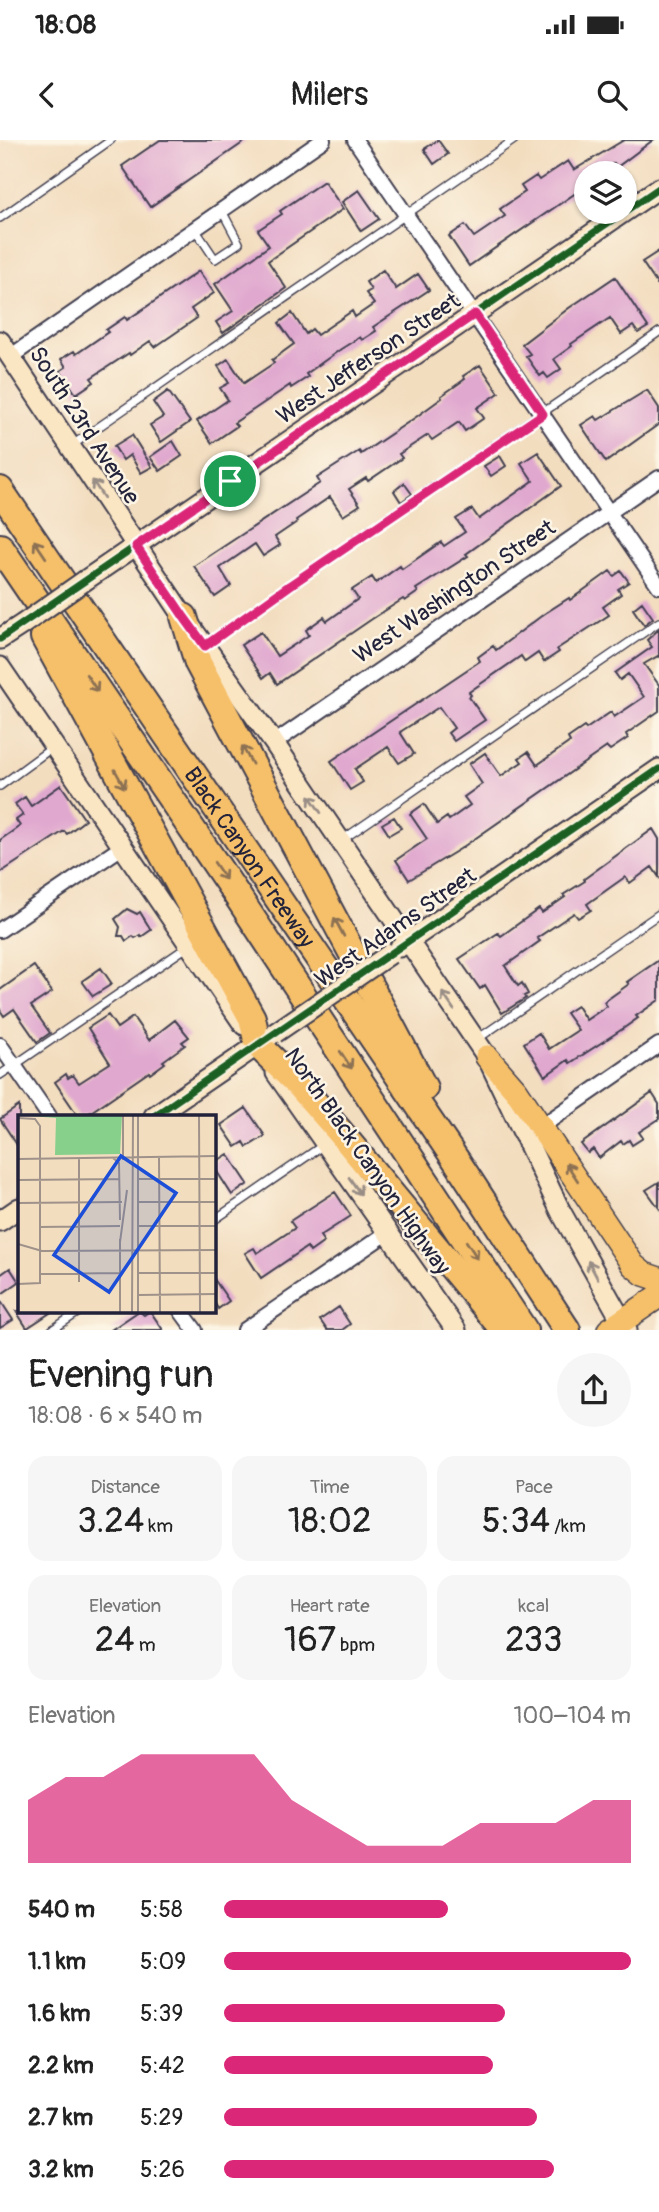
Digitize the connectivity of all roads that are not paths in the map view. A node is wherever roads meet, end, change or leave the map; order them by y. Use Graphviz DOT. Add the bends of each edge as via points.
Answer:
graph roads {
  1 [pos="111,140"];
  2 [pos="323,140"];
  3 [pos="355,140"];
  4 [pos="514,140"];
  5 [pos="98,144"];
  6 [pos="659,188"];
  7 [pos="2,206"];
  8 [pos="221,211"];
  9 [pos="406,214"];
  10 [pos="3,216"];
  11 [pos="195,229"];
  12 [pos="475,314"];
  13 [pos="659,332"];
  14 [pos="5,349"];
  15 [pos="543,414"];
  16 [pos="70,446"];
  17 [pos="659,478"];
  18 [pos="0,490"];
  19 [pos="609,512"];
  20 [pos="136,546"];
  21 [pos="0,547"];
  22 [pos="26,586"];
  23 [pos="659,586"];
  24 [pos="184,617"];
  25 [pos="659,622"];
  26 [pos="3,637"];
  27 [pos="205,646"];
  28 [pos="0,667"];
  29 [pos="274,743"];
  30 [pos="54,747"];
  31 [pos="659,769"];
  32 [pos="0,786"];
  33 [pos="340,841"];
  34 [pos="122,846"];
  35 [pos="659,914"];
  36 [pos="0,930"];
  37 [pos="409,941"];
  38 [pos="189,945"];
  39 [pos="266,1039"];
  40 [pos="0,1045"];
  41 [pos="659,1045"];
  42 [pos="481,1048"];
  43 [pos="14,1065"];
  44 [pos="0,1075"];
  45 [pos="48,1115"];
  46 [pos="155,1115"];
  47 [pos="542,1126"];
  48 [pos="326,1143"];
  49 [pos="458,1163"];
  50 [pos="18,1211"];
  51 [pos="215,1219"];
  52 [pos="0,1221"];
  53 [pos="387,1233"];
  54 [pos="659,1279"];
  55 [pos="659,1296"];
  56 [pos="79,1312"];
  57 [pos="182,1312"];
  58 [pos="619,1327"];
  59 [pos="52,1330"];
  60 [pos="195,1330"];
  61 [pos="245,1330"];
  62 [pos="456,1330"];
  63 [pos="504,1330"];
  64 [pos="524,1330"];
  65 [pos="567,1330"];
  1 -- 5 [label="lane"];
  2 -- 8 [label="street"];
  3 -- 9 [label="street"];
  4 -- 9 [label="lane"];
  5 -- 10 [label="lane"];
  6 -- 12 [label="main road, West Jefferson Street"];
  7 -- 10 [label="lane"];
  8 -- 11 [label="street"];
  8 -- 11 [label="lane" via="239,243 215,259"];
  9 -- 12 [label="street"];
  9 -- 16 [label="lane"];
  11 -- 14 [label="street"];
  12 -- 15 [label="street"];
  12 -- 20 [label="main road, West Jefferson Street"];
  13 -- 15 [label="lane"];
  14 -- 16 [label="main road, South 23rd Avenue"];
  15 -- 19 [label="street"];
  15 -- 27 [label="lane"];
  20 -- 16 [label="main road, South 23rd Avenue, one-way"];
  17 -- 19 [label="street, West Washington Street"];
  49 -- 18 [label="highway, Black Canyon Freeway, one-way"];
  19 -- 23 [label="street"];
  19 -- 29 [label="street, West Washington Street"];
  20 -- 24 [label="main road, South 23rd Avenue"];
  20 -- 26 [label="main road, West Jefferson Street, bridge"];
  21 -- 22 [label="highway, Black Canyon Freeway"];
  22 -- 39 [label="highway, one-way" via="46,641"];
  22 -- 64 [label="highway, Black Canyon Freeway, one-way"];
  24 -- 27 [label="main road, South 23rd Avenue"];
  49 -- 24 [label="highway, one-way" via="426,1093 198,663"];
  25 -- 33 [label="lane"];
  27 -- 29 [label="main road, South 23rd Avenue"];
  28 -- 30 [label="main road, North Black Canyon Highway"];
  33 -- 29 [label="main road, South 23rd Avenue, one-way"];
  30 -- 32 [label="lane"];
  30 -- 34 [label="main road, North Black Canyon Highway"];
  31 -- 37 [label="main road, West Adams Street"];
  33 -- 37 [label="main road, South 23rd Avenue"];
  34 -- 36 [label="street"];
  34 -- 38 [label="main road, North Black Canyon Highway"];
  35 -- 42 [label="lane"];
  37 -- 39 [label="main road, West Adams Street, bridge"];
  42 -- 37 [label="main road, South 23rd Avenue, one-way"];
  38 -- 39 [label="main road, North Black Canyon Highway"];
  38 -- 43 [label="lane"];
  39 -- 46 [label="main road, West Adams Street"];
  39 -- 48 [label="main road, North Black Canyon Highway" via="289,1094"];
  39 -- 63 [label="highway"];
  40 -- 43 [label="street"];
  41 -- 47 [label="street"];
  42 -- 47 [label="main road"];
  58 -- 42 [label="main road, one-way"];
  43 -- 44 [label="lane"];
  43 -- 45 [label="street"];
  54 -- 47 [label="main road, one-way" via="633,1265"];
  48 -- 51 [label="lane"];
  48 -- 53 [label="main road, North Black Canyon Highway, one-way"];
  49 -- 65 [label="highway, Black Canyon Freeway"];
  50 -- 52 [label="main road"];
  53 -- 61 [label="street"];
  53 -- 62 [label="main road, North Black Canyon Highway"];
  55 -- 58 [label="main road"];
  56 -- 59 [label="lane"];
  57 -- 60 [label="street"];
}
